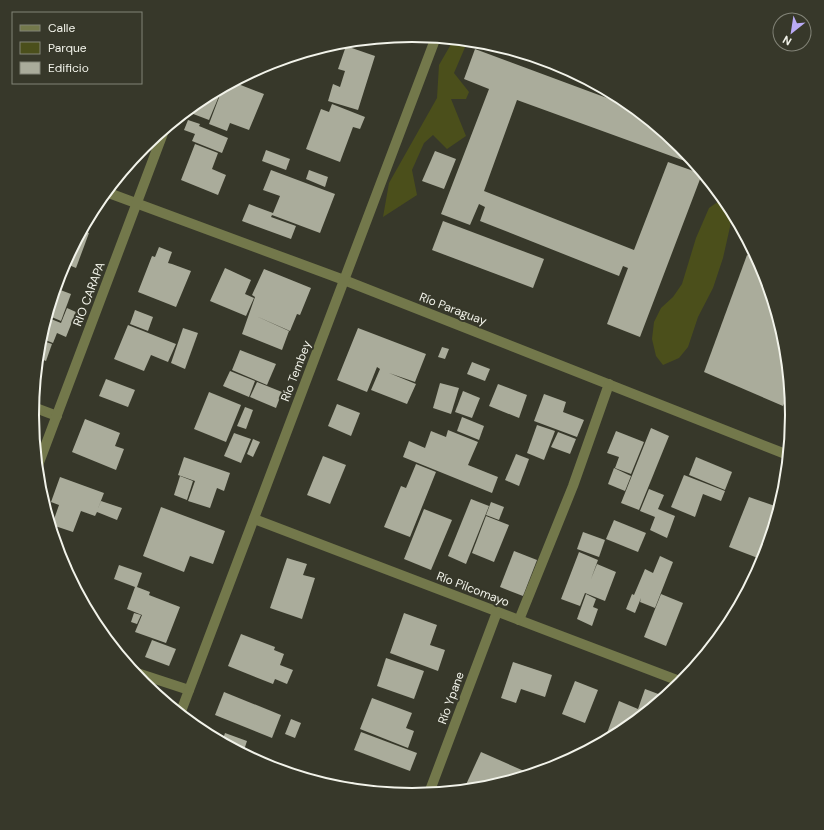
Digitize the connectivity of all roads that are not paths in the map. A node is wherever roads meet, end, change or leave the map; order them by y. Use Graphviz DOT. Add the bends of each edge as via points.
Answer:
graph roads {
  1 [pos="434,43"];
  2 [pos="161,140"];
  3 [pos="112,194"];
  4 [pos="137,204"];
  5 [pos="344,280"];
  6 [pos="609,384"];
  7 [pos="39,409"];
  8 [pos="57,416"];
  9 [pos="783,452"];
  10 [pos="41,457"];
  11 [pos="254,519"];
  12 [pos="496,612"];
  13 [pos="519,620"];
  14 [pos="145,676"];
  15 [pos="675,680"];
  16 [pos="189,690"];
  17 [pos="182,709"];
  18 [pos="431,787"];
  1 -- 5 [label="street, Río Tembey"];
  2 -- 4 [label="street, RIO CARAPA"];
  3 -- 4 [label="street, Río Paraguay"];
  4 -- 5 [label="street, Río Paraguay"];
  4 -- 8 [label="street, RIO CARAPA"];
  5 -- 6 [label="street, Río Paraguay"];
  5 -- 11 [label="street, Río Tembey"];
  6 -- 9 [label="street, Río Paraguay"];
  6 -- 13 [label="street" via="573,486"];
  7 -- 8 [label="street"];
  8 -- 10 [label="street, RIO CARAPA"];
  11 -- 12 [label="street, Río Pilcomayo"];
  11 -- 16 [label="street, Río Tembey"];
  12 -- 13 [label="street, Río Pilcomayo"];
  12 -- 18 [label="street, Río Ypane"];
  13 -- 15 [label="street, Río Pilcomayo"];
  14 -- 16 [label="street"];
  16 -- 17 [label="street, Río Tembey"];
}
